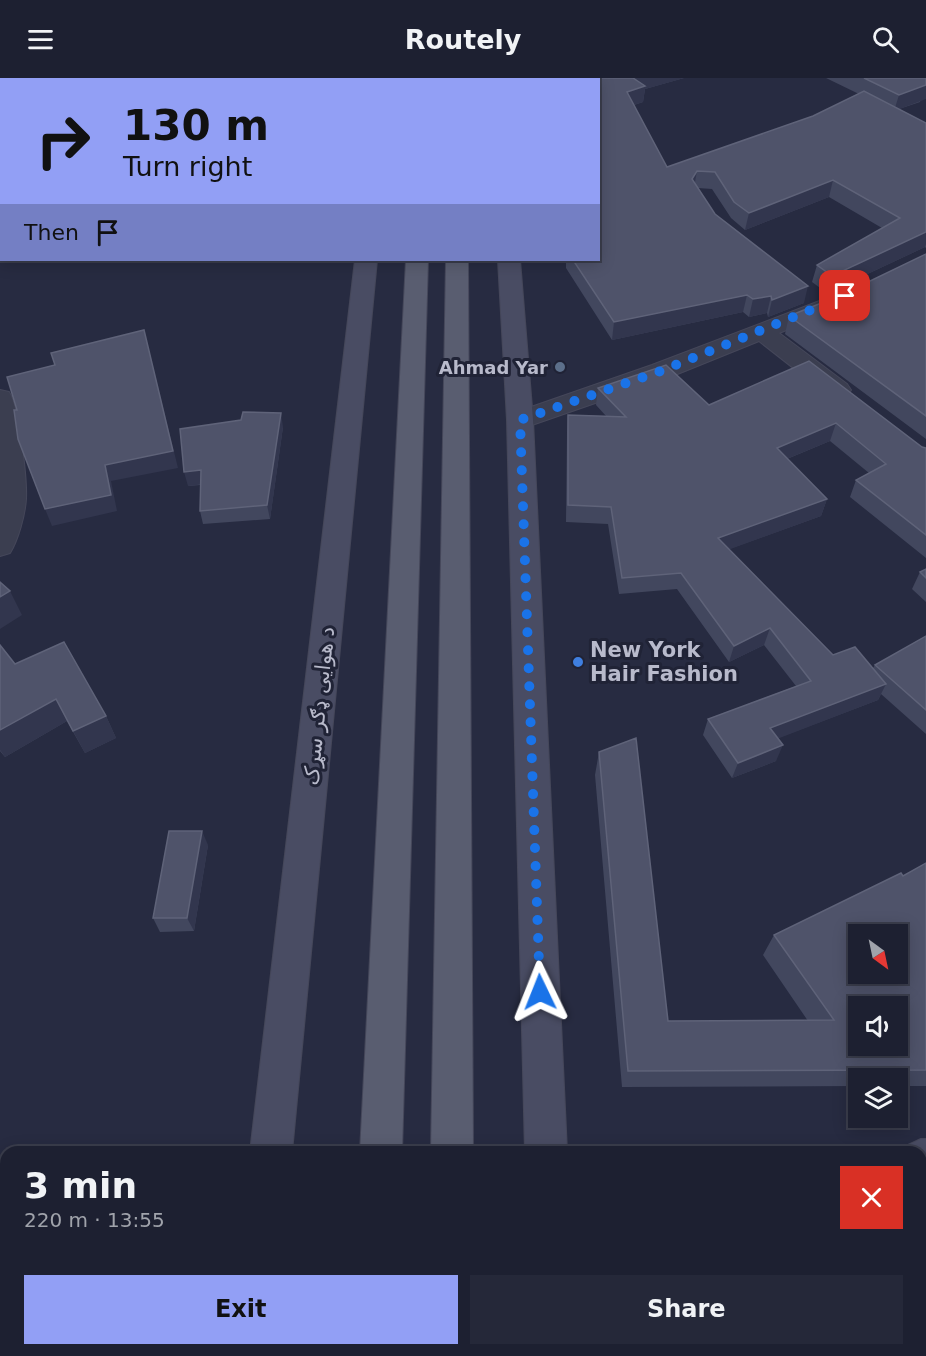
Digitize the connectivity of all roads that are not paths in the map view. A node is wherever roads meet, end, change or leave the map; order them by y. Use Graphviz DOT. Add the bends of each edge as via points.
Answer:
graph roads {
  1 [pos="366,261"];
  2 [pos="417,261"];
  3 [pos="457,261"];
  4 [pos="509,261"];
  5 [pos="855,291"];
  6 [pos="762,331"];
  7 [pos="0,398"];
  8 [pos="860,407"];
  9 [pos="520,420"];
  10 [pos="0,546"];
  11 [pos="273,1146"];
  12 [pos="381,1146"];
  13 [pos="452,1146"];
  14 [pos="546,1146"];
  1 -- 11 [label="main road, د هوایی ډګر سړک"];
  2 -- 12 [label="main road"];
  3 -- 13 [label="main road"];
  4 -- 9 [label="main road"];
  5 -- 6 [label="street" via="817,299"];
  6 -- 8 [label="street"];
  6 -- 9 [label="street"];
  7 -- 10 [label="street" via="12,500"];
  9 -- 14 [label="main road"];
}
